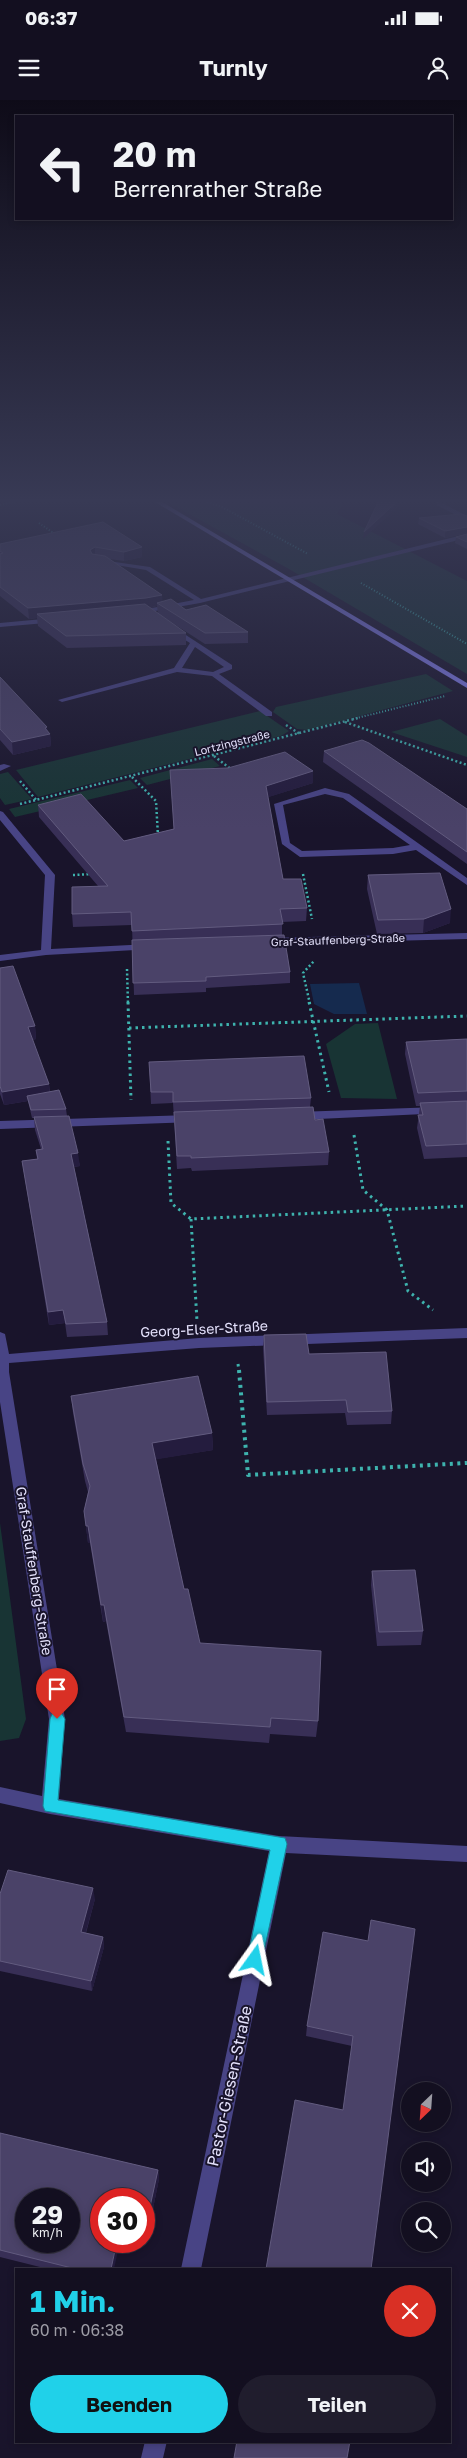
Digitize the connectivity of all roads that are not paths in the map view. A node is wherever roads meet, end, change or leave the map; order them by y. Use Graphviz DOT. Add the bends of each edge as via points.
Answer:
graph roads {
  1 [pos="161,609"];
  2 [pos="339,609"];
  3 [pos="147,612"];
  4 [pos="127,613"];
  5 [pos="154,617"];
  6 [pos="59,619"];
  7 [pos="162,622"];
  8 [pos="0,625"];
  9 [pos="194,642"];
  10 [pos="176,670"];
  11 [pos="214,674"];
  12 [pos="467,686"];
  13 [pos="62,700"];
  14 [pos="269,714"];
  15 [pos="0,814"];
  16 [pos="415,847"];
  17 [pos="467,882"];
  18 [pos="467,936"];
  19 [pos="258,942"];
  20 [pos="163,946"];
  21 [pos="46,952"];
  22 [pos="0,958"];
  23 [pos="467,1109"];
  24 [pos="285,1116"];
  25 [pos="207,1118"];
  26 [pos="0,1125"];
  27 [pos="465,1333"];
  28 [pos="0,1337"];
  29 [pos="3,1359"];
  30 [pos="0,1795"];
  31 [pos="50,1806"];
  32 [pos="279,1844"];
  33 [pos="467,1854"];
  34 [pos="191,2268"];
  35 [pos="156,2443"];
  36 [pos="152,2458"];
  1 -- 3 [label="street"];
  2 -- 12 [label="street"];
  3 -- 4 [label="street"];
  3 -- 5 [label="street"];
  6 -- 8 [label="street"];
  7 -- 9 [label="street"];
  9 -- 10 [label="street"];
  9 -- 11 [label="street" via="230,667"];
  10 -- 11 [label="street"];
  10 -- 13 [label="street"];
  11 -- 14 [label="street"];
  15 -- 21 [label="street" via="50,875"];
  16 -- 16 [label="street" via="346,796 325,792 278,804 286,844 300,854 393,851"];
  16 -- 17 [label="street"];
  18 -- 19 [label="street, Graf-Stauffenberg-Straße"];
  20 -- 21 [label="street"];
  21 -- 22 [label="street"];
  23 -- 24 [label="street"];
  25 -- 26 [label="street"];
  27 -- 29 [label="street, Georg-Elser-Straße" via="199,1343"];
  28 -- 29 [label="street, Graf-Stauffenberg-Straße"];
  29 -- 31 [label="street, Graf-Stauffenberg-Straße" via="2,1372 57,1719"];
  30 -- 31 [label="street"];
  31 -- 32 [label="street"];
  32 -- 33 [label="street"];
  32 -- 34 [label="street, Pastor-Giesen-Straße"];
  35 -- 36 [label="street"];
}
